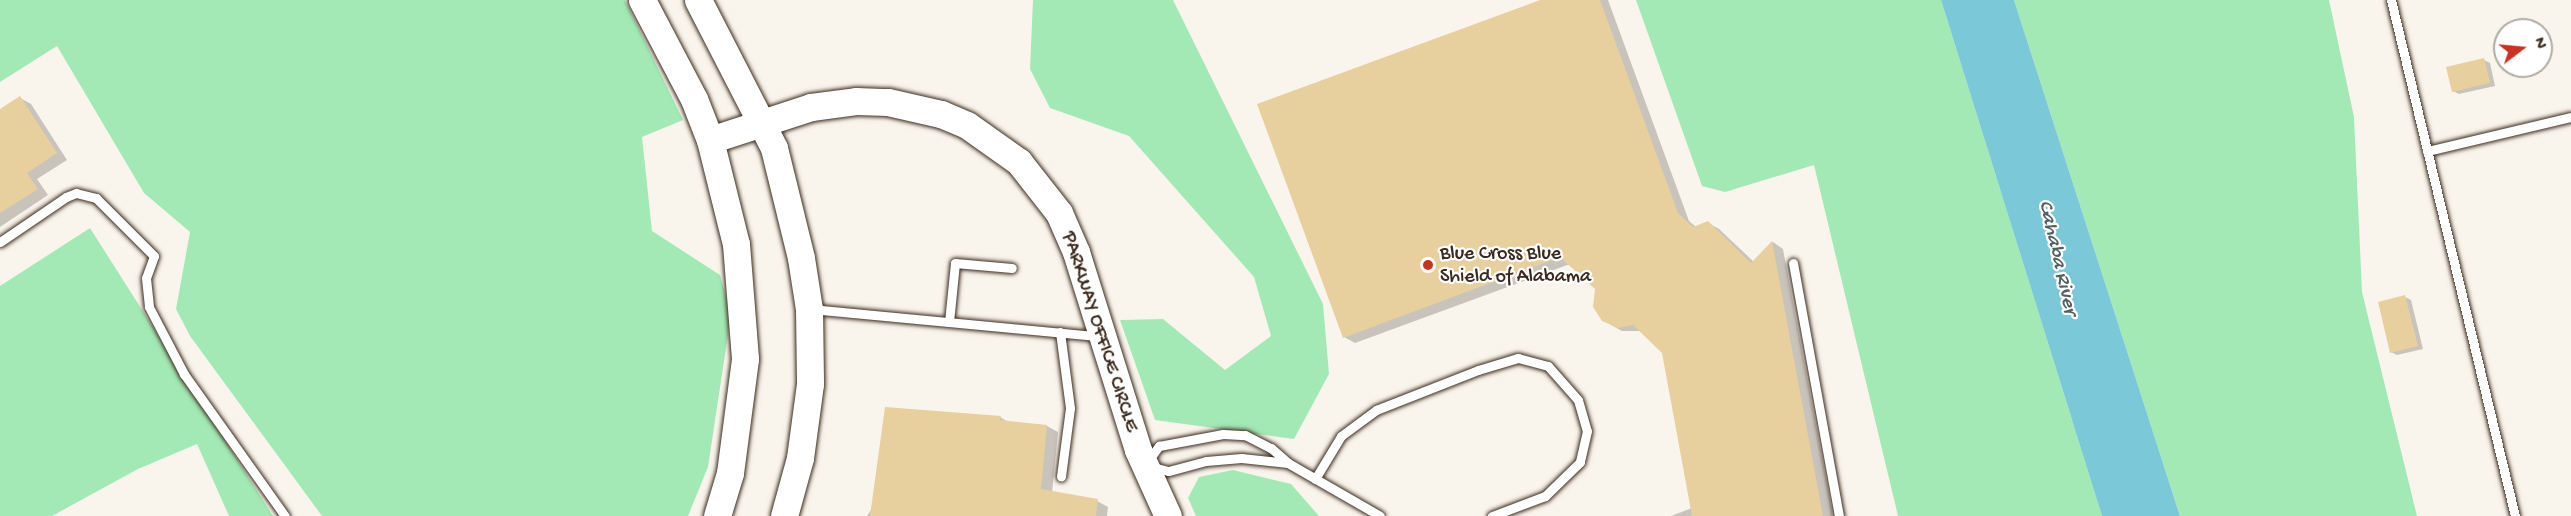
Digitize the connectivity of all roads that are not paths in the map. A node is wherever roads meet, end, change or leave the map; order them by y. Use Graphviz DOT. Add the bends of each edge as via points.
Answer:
graph roads {
  1 [pos="642,0"];
  2 [pos="698,0"];
  3 [pos="2391,0"];
  4 [pos="2571,117"];
  5 [pos="762,122"];
  6 [pos="710,140"];
  7 [pos="2427,151"];
  8 [pos="0,242"];
  9 [pos="1793,263"];
  10 [pos="1012,268"];
  11 [pos="809,309"];
  12 [pos="949,322"];
  13 [pos="1060,333"];
  14 [pos="1100,336"];
  15 [pos="1288,463"];
  16 [pos="1145,465"];
  17 [pos="1061,476"];
  18 [pos="1315,479"];
  19 [pos="285,516"];
  20 [pos="717,516"];
  21 [pos="784,516"];
  22 [pos="1168,516"];
  23 [pos="1380,516"];
  24 [pos="1492,516"];
  25 [pos="1839,516"];
  26 [pos="2515,516"];
  1 -- 6 [label="street" via="694,99"];
  2 -- 5 [label="street"];
  3 -- 7 [label="lane"];
  4 -- 7 [label="lane"];
  5 -- 6 [label="street, PARKWAY OFFICE CIRCLE"];
  5 -- 11 [label="street" via="792,207"];
  5 -- 14 [label="street, PARKWAY OFFICE CIRCLE" via="811,107 856,101 888,102 941,114 988,136 1031,174 1059,213 1076,252"];
  6 -- 20 [label="street" via="736,244 745,359 731,463"];
  7 -- 26 [label="lane"];
  8 -- 19 [label="lane" via="76,193 96,198 154,256 146,278 149,307 184,374"];
  9 -- 25 [label="lane"];
  10 -- 12 [label="lane" via="955,263"];
  11 -- 12 [label="lane"];
  11 -- 21 [label="street" via="811,362 806,420"];
  12 -- 13 [label="lane"];
  13 -- 14 [label="lane"];
  13 -- 17 [label="lane" via="1070,408"];
  14 -- 16 [label="street, PARKWAY OFFICE CIRCLE"];
  15 -- 16 [label="lane" via="1241,458 1206,461 1168,471"];
  15 -- 16 [label="lane" via="1272,448 1245,435 1222,434 1159,446"];
  15 -- 18 [label="lane"];
  16 -- 22 [label="street, PARKWAY OFFICE CIRCLE"];
  18 -- 23 [label="lane"];
  18 -- 24 [label="lane" via="1341,436 1376,410 1518,358 1548,366 1578,400 1587,431 1580,462 1545,495"];
}
